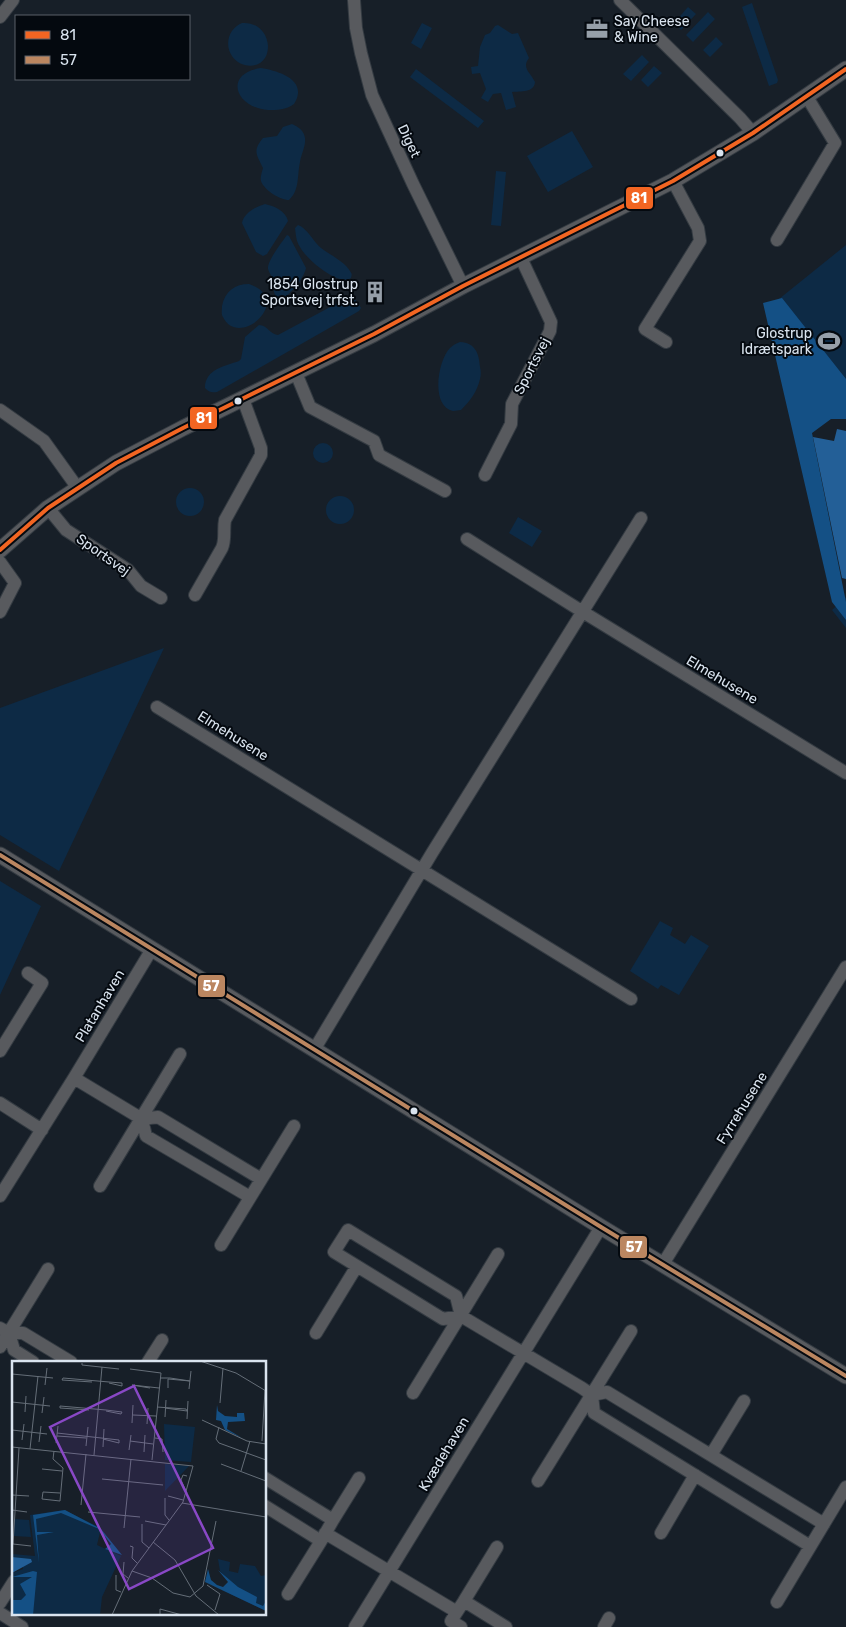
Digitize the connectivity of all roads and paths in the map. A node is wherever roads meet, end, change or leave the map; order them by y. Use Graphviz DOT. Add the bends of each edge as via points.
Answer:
graph roads {
  1 [pos="13,0"];
  2 [pos="354,0"];
  3 [pos="620,0"];
  4 [pos="0,17"];
  5 [pos="846,69"];
  6 [pos="806,97"];
  7 [pos="753,133"];
  8 [pos="673,181"];
  9 [pos="777,240"];
  10 [pos="521,258"];
  11 [pos="463,286"];
  12 [pos="666,342"];
  13 [pos="296,373"];
  14 [pos="243,399"];
  15 [pos="0,410"];
  16 [pos="485,475"];
  17 [pos="77,488"];
  18 [pos="445,491"];
  19 [pos="48,508"];
  20 [pos="641,518"];
  21 [pos="467,538"];
  22 [pos="0,550"];
  23 [pos="0,562"];
  24 [pos="196,594"];
  25 [pos="161,598"];
  26 [pos="0,612"];
  27 [pos="583,612"];
  28 [pos="157,707"];
  29 [pos="846,772"];
  30 [pos="0,855"];
  31 [pos="422,870"];
  32 [pos="152,949"];
  33 [pos="846,967"];
  34 [pos="28,974"];
  35 [pos="631,999"];
  36 [pos="314,1050"];
  37 [pos="0,1051"];
  38 [pos="180,1054"];
  39 [pos="74,1078"];
  40 [pos="0,1103"];
  41 [pos="142,1119"];
  42 [pos="294,1126"];
  43 [pos="42,1130"];
  44 [pos="262,1179"];
  45 [pos="100,1186"];
  46 [pos="0,1196"];
  47 [pos="250,1197"];
  48 [pos="601,1227"];
  49 [pos="221,1245"];
  50 [pos="498,1254"];
  51 [pos="663,1264"];
  52 [pos="357,1266"];
  53 [pos="48,1269"];
  54 [pos="460,1316"];
  55 [pos="4,1330"];
  56 [pos="631,1331"];
  57 [pos="316,1333"];
  58 [pos="162,1340"];
  59 [pos="0,1347"];
  60 [pos="523,1352"];
  61 [pos="32,1361"];
  62 [pos="69,1361"];
  63 [pos="149,1361"];
  64 [pos="846,1376"];
  65 [pos="413,1393"];
  66 [pos="592,1395"];
  67 [pos="744,1401"];
  68 [pos="711,1455"];
  69 [pos="695,1475"];
  70 [pos="359,1478"];
  71 [pos="266,1479"];
  72 [pos="538,1481"];
  73 [pos="846,1487"];
  74 [pos="266,1507"];
  75 [pos="333,1520"];
  76 [pos="824,1524"];
  77 [pos="661,1533"];
  78 [pos="323,1537"];
  79 [pos="810,1546"];
  80 [pos="497,1547"];
  81 [pos="390,1571"];
  82 [pos="12,1584"];
  83 [pos="288,1594"];
  84 [pos="777,1602"];
  85 [pos="0,1603"];
  86 [pos="0,1613"];
  87 [pos="456,1618"];
  88 [pos="22,1627"];
  89 [pos="355,1627"];
  90 [pos="506,1627"];
  1 -- 4 [label="street"];
  2 -- 11 [label="street, Diget" via="356,28 372,95"];
  3 -- 7 [label="street"];
  5 -- 6 [label="street"];
  6 -- 7 [label="street"];
  6 -- 9 [label="street" via="835,143"];
  7 -- 8 [label="street"];
  8 -- 10 [label="street"];
  8 -- 12 [label="street" via="698,228 700,240 645,329"];
  10 -- 11 [label="street"];
  10 -- 16 [label="street, Sportsvej" via="551,322 550,331 512,404 511,424"];
  11 -- 13 [label="street"];
  13 -- 14 [label="street"];
  13 -- 18 [label="street" via="310,407 374,442 379,456"];
  14 -- 17 [label="street" via="116,463"];
  14 -- 24 [label="street" via="261,455 225,520 222,548"];
  15 -- 17 [label="street" via="44,440"];
  17 -- 19 [label="street"];
  19 -- 22 [label="street"];
  19 -- 25 [label="street, Sportsvej" via="66,530 128,570 141,586"];
  20 -- 27 [label="street"];
  21 -- 27 [label="street, Elmehusene"];
  23 -- 26 [label="street" via="15,583"];
  27 -- 29 [label="street, Elmehusene"];
  27 -- 31 [label="street"];
  28 -- 31 [label="street, Elmehusene"];
  30 -- 32 [label="street"];
  31 -- 35 [label="street, Elmehusene"];
  31 -- 36 [label="street"];
  32 -- 36 [label="street"];
  32 -- 39 [label="street, Platanhaven"];
  33 -- 51 [label="street, Fyrrehusene"];
  34 -- 37 [label="street" via="42,983"];
  36 -- 48 [label="street"];
  38 -- 41 [label="street"];
  39 -- 41 [label="street"];
  39 -- 43 [label="street, Platanhaven"];
  40 -- 43 [label="street"];
  41 -- 44 [label="street" via="158,1117"];
  41 -- 45 [label="street"];
  41 -- 47 [label="street" via="146,1136"];
  42 -- 44 [label="street"];
  43 -- 46 [label="street, Platanhaven"];
  44 -- 47 [label="street"];
  47 -- 49 [label="street"];
  48 -- 51 [label="street"];
  48 -- 60 [label="street, Kvædehaven"];
  50 -- 54 [label="street"];
  51 -- 64 [label="street"];
  52 -- 54 [label="street" via="443,1319"];
  52 -- 54 [label="street" via="334,1252 348,1230 456,1296"];
  52 -- 57 [label="street"];
  53 -- 55 [label="street"];
  54 -- 60 [label="street"];
  54 -- 65 [label="street"];
  55 -- 59 [label="street"];
  55 -- 61 [label="street" via="14,1350"];
  55 -- 62 [label="street" via="23,1333"];
  56 -- 66 [label="street"];
  58 -- 63 [label="street"];
  60 -- 66 [label="street"];
  60 -- 81 [label="street, Kvædehaven"];
  66 -- 68 [label="street" via="608,1392"];
  66 -- 69 [label="street" via="594,1413"];
  66 -- 72 [label="street"];
  67 -- 68 [label="street"];
  68 -- 76 [label="street"];
  69 -- 77 [label="street"];
  69 -- 79 [label="street"];
  70 -- 75 [label="street"];
  71 -- 75 [label="street"];
  73 -- 76 [label="street"];
  74 -- 78 [label="street"];
  75 -- 78 [label="street"];
  76 -- 79 [label="street"];
  78 -- 81 [label="street"];
  78 -- 83 [label="street"];
  79 -- 84 [label="street"];
  80 -- 87 [label="street"];
  81 -- 87 [label="street"];
  81 -- 89 [label="street, Kvædehaven"];
  82 -- 85 [label="street"];
  86 -- 88 [label="street"];
  87 -- 90 [label="street"];
}
